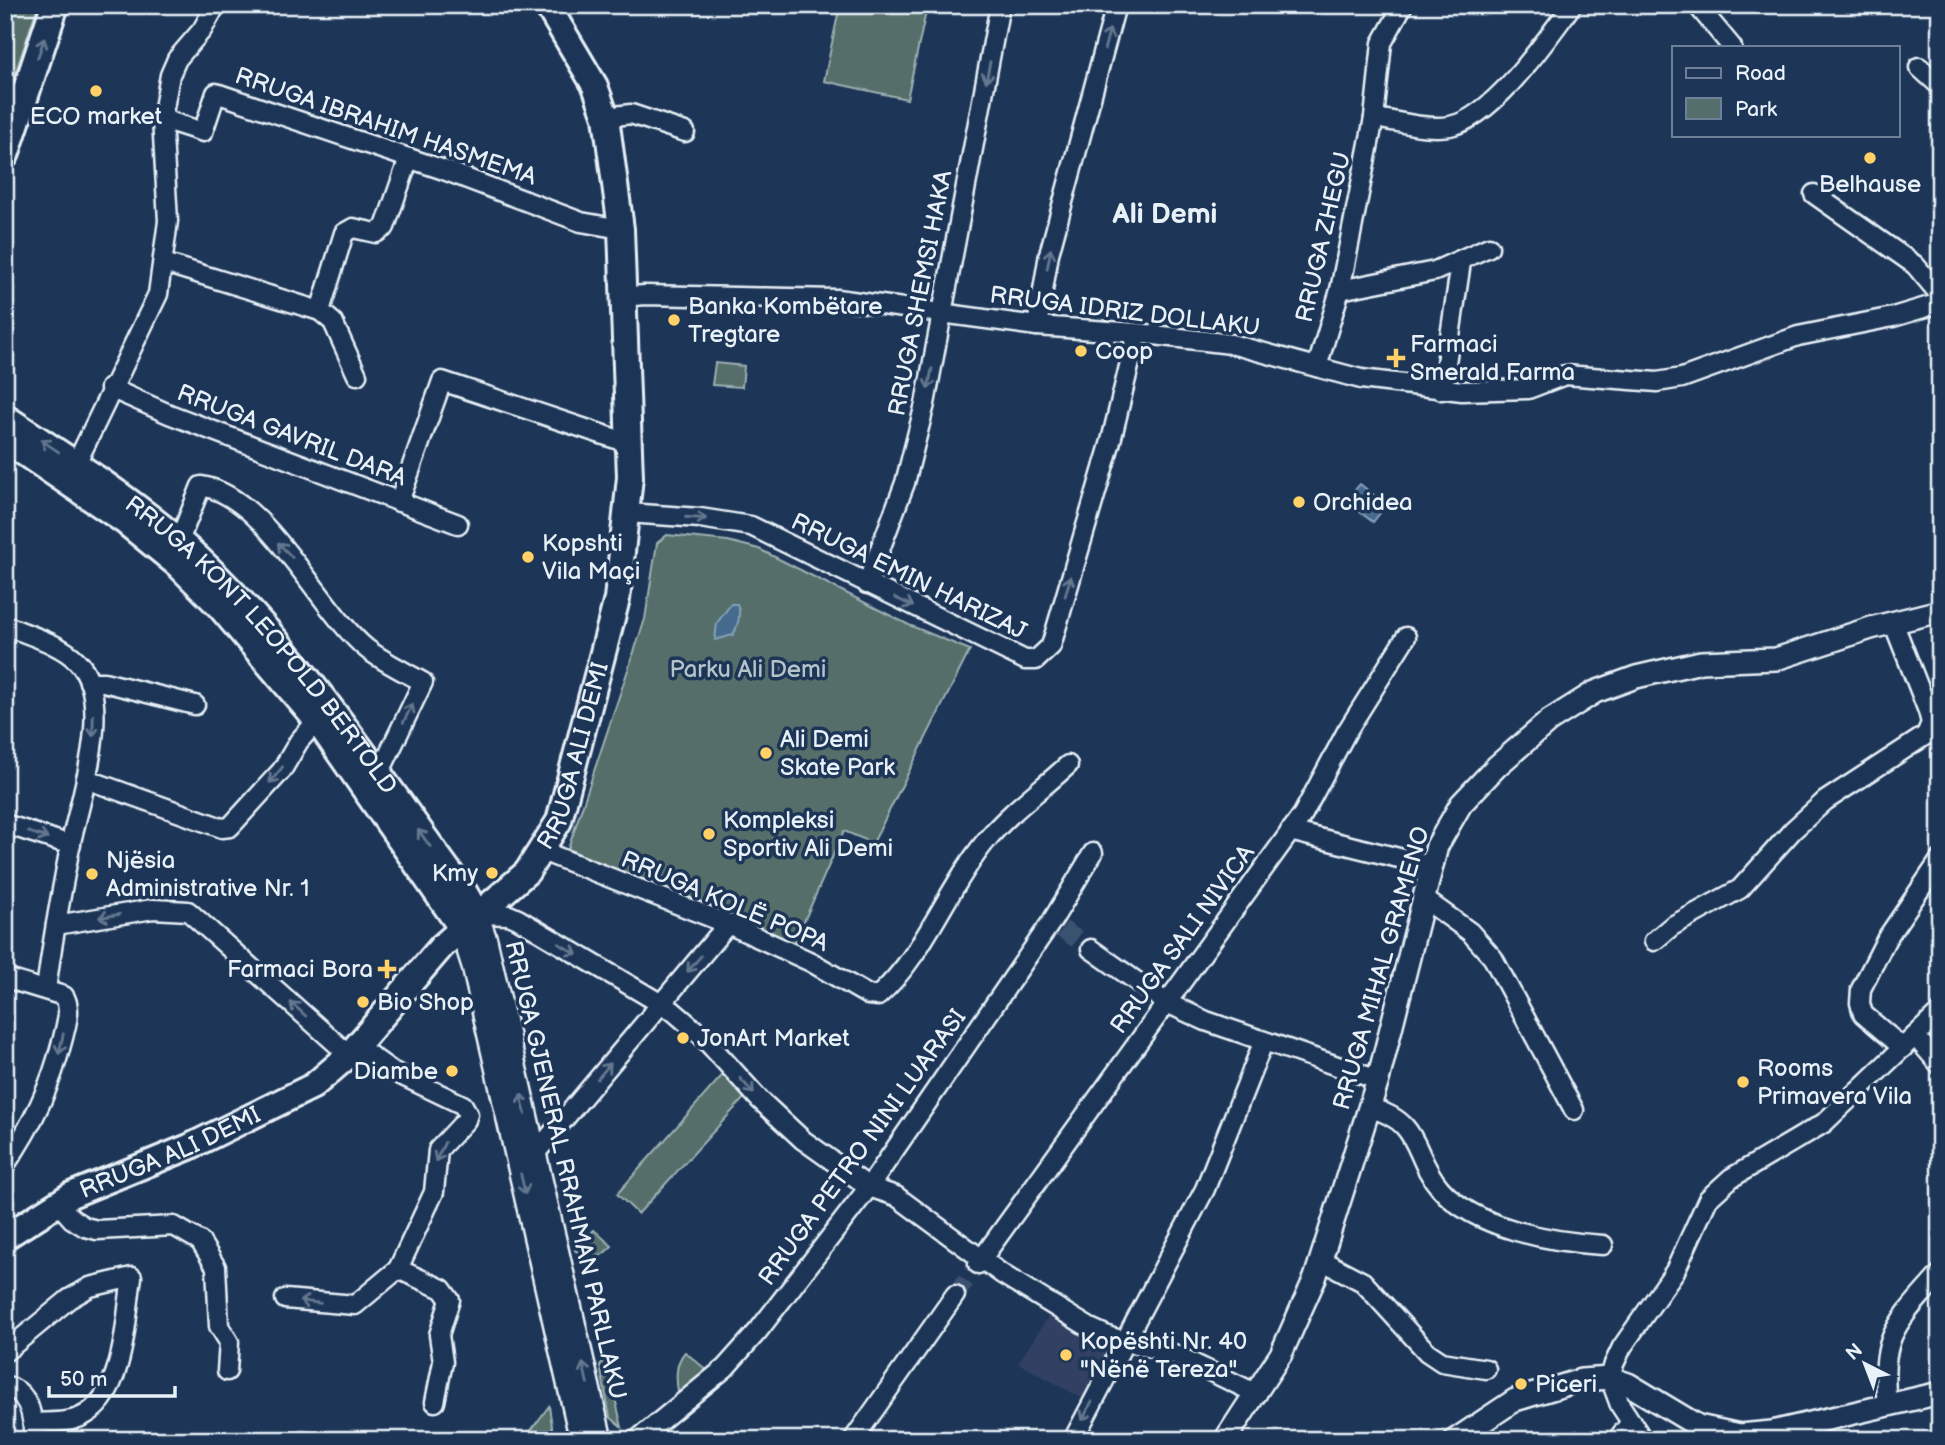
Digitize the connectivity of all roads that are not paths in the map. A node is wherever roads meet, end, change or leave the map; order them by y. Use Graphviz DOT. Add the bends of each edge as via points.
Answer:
graph roads {
  1 [pos="55,5"];
  2 [pos="216,5"];
  3 [pos="547,5"];
  4 [pos="1000,5"];
  5 [pos="1116,5"];
  6 [pos="1403,5"];
  7 [pos="1572,5"];
  8 [pos="1697,5"];
  9 [pos="1731,46"];
  10 [pos="1919,67"];
  11 [pos="1940,86"];
  12 [pos="606,117"];
  13 [pos="1374,118"];
  14 [pos="162,119"];
  15 [pos="685,132"];
  16 [pos="5,155"];
  17 [pos="409,158"];
  18 [pos="1814,194"];
  19 [pos="621,229"];
  20 [pos="1489,247"];
  21 [pos="1461,262"];
  22 [pos="164,263"];
  23 [pos="1340,289"];
  24 [pos="1940,295"];
  25 [pos="622,297"];
  26 [pos="1940,303"];
  27 [pos="320,311"];
  28 [pos="943,312"];
  29 [pos="1037,327"];
  30 [pos="1137,333"];
  31 [pos="1317,367"];
  32 [pos="357,375"];
  33 [pos="110,388"];
  34 [pos="1442,390"];
  35 [pos="5,417"];
  36 [pos="5,440"];
  37 [pos="628,443"];
  38 [pos="76,464"];
  39 [pos="399,502"];
  40 [pos="627,513"];
  41 [pos="458,524"];
  42 [pos="179,541"];
  43 [pos="867,584"];
  44 [pos="1940,611"];
  45 [pos="1893,622"];
  46 [pos="5,625"];
  47 [pos="1406,637"];
  48 [pos="89,682"];
  49 [pos="195,705"];
  50 [pos="317,721"];
  51 [pos="1935,730"];
  52 [pos="1068,765"];
  53 [pos="379,774"];
  54 [pos="86,779"];
  55 [pos="5,824"];
  56 [pos="1290,831"];
  57 [pos="71,845"];
  58 [pos="542,851"];
  59 [pos="1093,853"];
  60 [pos="1940,860"];
  61 [pos="1431,866"];
  62 [pos="1423,898"];
  63 [pos="469,921"];
  64 [pos="728,924"];
  65 [pos="56,925"];
  66 [pos="1654,941"];
  67 [pos="1091,949"];
  68 [pos="5,978"];
  69 [pos="46,990"];
  70 [pos="661,1003"];
  71 [pos="1167,1003"];
  72 [pos="1940,1012"];
  73 [pos="1909,1042"];
  74 [pos="1263,1043"];
  75 [pos="353,1051"];
  76 [pos="1940,1065"];
  77 [pos="1378,1080"];
  78 [pos="1370,1108"];
  79 [pos="1574,1110"];
  80 [pos="534,1154"];
  81 [pos="5,1165"];
  82 [pos="869,1187"];
  83 [pos="57,1202"];
  84 [pos="5,1237"];
  85 [pos="1603,1245"];
  86 [pos="1321,1260"];
  87 [pos="980,1262"];
  88 [pos="398,1269"];
  89 [pos="1940,1274"];
  90 [pos="955,1295"];
  91 [pos="285,1299"];
  92 [pos="1124,1339"];
  93 [pos="5,1352"];
  94 [pos="1486,1369"];
  95 [pos="227,1371"];
  96 [pos="1611,1378"];
  97 [pos="5,1385"];
  98 [pos="1940,1393"];
  99 [pos="1257,1394"];
  100 [pos="435,1402"];
  101 [pos="1887,1405"];
  102 [pos="1631,1422"];
  103 [pos="33,1432"];
  104 [pos="581,1440"];
  105 [pos="601,1440"];
  106 [pos="637,1440"];
  107 [pos="853,1440"];
  108 [pos="1073,1440"];
  109 [pos="1226,1440"];
  110 [pos="1455,1440"];
  111 [pos="1617,1440"];
  112 [pos="1643,1440"];
  16 -- 1 [label="main road, one-way"];
  2 -- 14 [label="street" via="177,59"];
  3 -- 12 [label="main road, RRUGA ALI DEMI" via="595,86"];
  4 -- 28 [label="street, RRUGA SHEMSI HAKA, one-way"];
  29 -- 5 [label="street, one-way" via="1049,254"];
  6 -- 13 [label="street, RRUGA ZHEGU" via="1382,43"];
  7 -- 13 [label="street" via="1517,76 1453,126 1437,128"];
  8 -- 9 [label="street"];
  10 -- 11 [label="street"];
  12 -- 15 [label="street" via="631,114"];
  12 -- 19 [label="main road, RRUGA ALI DEMI"];
  13 -- 23 [label="street, RRUGA ZHEGU"];
  14 -- 17 [label="street, RRUGA IBRAHIM HASMEMA" via="204,132 216,93"];
  14 -- 22 [label="street" via="168,221"];
  17 -- 19 [label="street, RRUGA IBRAHIM HASMEMA" via="581,222"];
  17 -- 27 [label="street" via="385,227 376,233 352,228 344,233"];
  18 -- 24 [label="street" via="1915,265"];
  19 -- 25 [label="main road, RRUGA ALI DEMI"];
  20 -- 21 [label="street"];
  21 -- 23 [label="street" via="1404,279"];
  21 -- 34 [label="street"];
  22 -- 27 [label="street"];
  22 -- 33 [label="street" via="158,294"];
  23 -- 31 [label="street, RRUGA ZHEGU"];
  25 -- 28 [label="street, RRUGA IDRIZ DOLLAKU" via="818,298"];
  25 -- 37 [label="main road, RRUGA ALI DEMI"];
  26 -- 34 [label="street, RRUGA IDRIZ DOLLAKU" via="1798,336 1682,378 1657,382 1565,375 1528,389"];
  27 -- 32 [label="street" via="333,322"];
  28 -- 29 [label="street, RRUGA IDRIZ DOLLAKU"];
  28 -- 43 [label="street, RRUGA SHEMSI HAKA, one-way" via="905,483"];
  29 -- 30 [label="street, RRUGA IDRIZ DOLLAKU"];
  30 -- 31 [label="street, RRUGA IDRIZ DOLLAKU" via="1231,344"];
  43 -- 30 [label="street, RRUGA EMIN HARIZAJ, one-way" via="1025,660 1046,654 1107,454"];
  31 -- 34 [label="street, RRUGA IDRIZ DOLLAKU" via="1362,379"];
  33 -- 38 [label="street"];
  33 -- 39 [label="street, RRUGA GAVRIL DARA"];
  38 -- 35 [label="main road, RRUGA KONT LEOPOLD BERTOLD, one-way"];
  36 -- 50 [label="main road, RRUGA KONT LEOPOLD BERTOLD" via="124,521 178,565"];
  37 -- 39 [label="street" via="442,381"];
  37 -- 40 [label="main road, RRUGA ALI DEMI"];
  38 -- 42 [label="main road, RRUGA KONT LEOPOLD BERTOLD"];
  39 -- 41 [label="street, RRUGA GAVRIL DARA"];
  40 -- 43 [label="street, RRUGA EMIN HARIZAJ, one-way" via="751,526"];
  40 -- 58 [label="main road, RRUGA ALI DEMI" via="617,599 578,758 559,821"];
  42 -- 53 [label="main road, RRUGA KONT LEOPOLD BERTOLD" via="284,652"];
  53 -- 42 [label="street, one-way" via="423,682 367,649 294,559 228,496 201,486"];
  44 -- 45 [label="street, RRUGA MIHAL GRAMENO"];
  45 -- 51 [label="street"];
  45 -- 61 [label="street, RRUGA MIHAL GRAMENO" via="1776,659 1700,662 1619,681 1595,692 1534,732 1472,791 1444,830"];
  46 -- 48 [label="street" via="77,661"];
  47 -- 56 [label="street, RRUGA SALI NIVICA"];
  48 -- 49 [label="street"];
  48 -- 54 [label="street, one-way" via="93,742"];
  50 -- 54 [label="street, one-way" via="299,740 282,770 230,827"];
  50 -- 63 [label="main road, RRUGA KONT LEOPOLD BERTOLD"];
  51 -- 66 [label="street" via="1825,802 1740,889 1672,926"];
  52 -- 64 [label="street, RRUGA KOLË POPA" via="985,842 912,957 878,996"];
  63 -- 53 [label="main road, RRUGA KONT LEOPOLD BERTOLD, one-way" via="465,893"];
  54 -- 57 [label="street"];
  55 -- 57 [label="street, one-way"];
  56 -- 61 [label="street"];
  56 -- 71 [label="street, RRUGA SALI NIVICA"];
  57 -- 65 [label="street"];
  58 -- 63 [label="main road, RRUGA ALI DEMI" via="519,880"];
  58 -- 64 [label="street, RRUGA KOLË POPA"];
  59 -- 82 [label="street, RRUGA PETRO NINI LUARASI" via="1057,925"];
  60 -- 73 [label="street" via="1864,976 1861,989 1863,1014"];
  61 -- 62 [label="street, RRUGA MIHAL GRAMENO"];
  62 -- 77 [label="street, RRUGA MIHAL GRAMENO"];
  62 -- 79 [label="street" via="1470,932 1493,958"];
  63 -- 70 [label="street, one-way" via="509,915"];
  63 -- 75 [label="main road, RRUGA ALI DEMI"];
  80 -- 63 [label="street, RRUGA GJENERAL RRAHMAN PARLLAKU, one-way" via="486,940"];
  63 -- 104 [label="street, RRUGA GJENERAL RRAHMAN PARLLAKU, one-way" via="473,966"];
  64 -- 70 [label="street, one-way"];
  65 -- 69 [label="street"];
  75 -- 65 [label="street, one-way" via="188,911 153,909"];
  67 -- 71 [label="street"];
  68 -- 69 [label="street"];
  69 -- 81 [label="street, one-way" via="68,1001 66,1022 44,1101"];
  80 -- 70 [label="street, one-way"];
  70 -- 82 [label="street, one-way" via="702,1035 791,1129"];
  71 -- 74 [label="street"];
  71 -- 87 [label="street, RRUGA SALI NIVICA"];
  72 -- 73 [label="street"];
  73 -- 76 [label="street"];
  73 -- 96 [label="street" via="1824,1123 1713,1193 1675,1270 1622,1347"];
  74 -- 77 [label="street"];
  74 -- 92 [label="street" via="1205,1189"];
  75 -- 83 [label="main road, RRUGA ALI DEMI" via="313,1086 243,1122"];
  75 -- 88 [label="street, one-way" via="463,1105 468,1114 438,1150 434,1192"];
  77 -- 78 [label="street, RRUGA MIHAL GRAMENO"];
  78 -- 85 [label="street" via="1390,1113 1403,1124 1438,1185 1461,1205 1537,1237"];
  78 -- 86 [label="street, RRUGA MIHAL GRAMENO"];
  105 -- 80 [label="street, RRUGA GJENERAL RRAHMAN PARLLAKU, one-way"];
  82 -- 87 [label="street" via="896,1196"];
  82 -- 106 [label="street, RRUGA PETRO NINI LUARASI" via="746,1347"];
  83 -- 84 [label="main road, RRUGA ALI DEMI"];
  83 -- 95 [label="street" via="85,1227 174,1226 200,1241 216,1267 219,1326 229,1342"];
  86 -- 94 [label="street" via="1363,1282 1427,1352 1442,1362"];
  86 -- 99 [label="street, RRUGA MIHAL GRAMENO" via="1296,1323"];
  87 -- 92 [label="street" via="1090,1328"];
  88 -- 91 [label="street, one-way" via="355,1305"];
  88 -- 100 [label="street" via="442,1289 450,1300 439,1335 443,1362"];
  89 -- 101 [label="street" via="1888,1343 1883,1368"];
  90 -- 107 [label="street"];
  92 -- 99 [label="street" via="1174,1354"];
  92 -- 108 [label="street, one-way"];
  93 -- 103 [label="street" via="69,1299 90,1287 132,1278 115,1377 105,1396 72,1420"];
  96 -- 101 [label="street" via="1698,1426 1729,1434 1772,1432"];
  96 -- 102 [label="street"];
  96 -- 110 [label="street" via="1581,1380 1527,1395"];
  97 -- 103 [label="street" via="26,1400"];
  98 -- 101 [label="street"];
  99 -- 109 [label="street, RRUGA MIHAL GRAMENO"];
  102 -- 111 [label="street"];
  102 -- 112 [label="street"];
}
